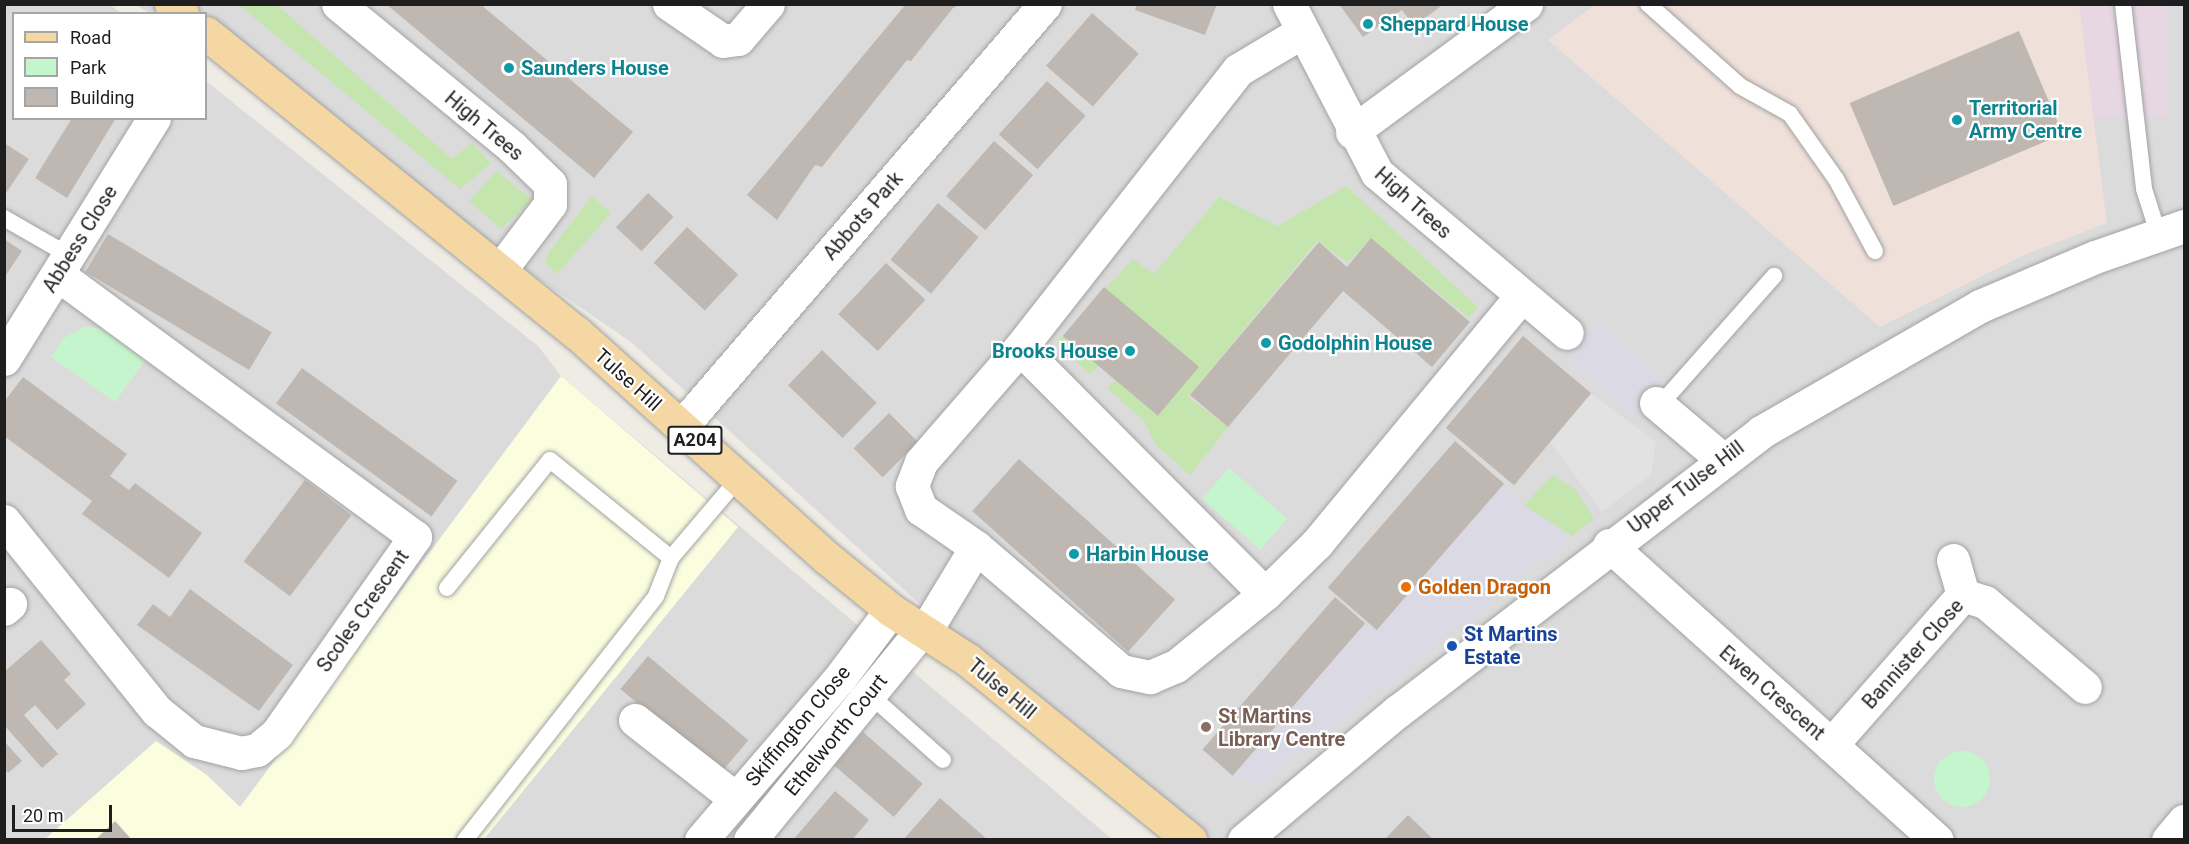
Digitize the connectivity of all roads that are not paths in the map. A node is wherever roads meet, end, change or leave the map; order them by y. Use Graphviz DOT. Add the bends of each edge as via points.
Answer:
graph roads {
  1 [pos="338,4"];
  2 [pos="669,4"];
  3 [pos="768,4"];
  4 [pos="1045,4"];
  5 [pos="1526,4"];
  6 [pos="1648,4"];
  7 [pos="2123,4"];
  8 [pos="1294,19"];
  9 [pos="207,35"];
  10 [pos="153,120"];
  11 [pos="1352,132"];
  12 [pos="4,218"];
  13 [pos="2171,230"];
  14 [pos="1875,251"];
  15 [pos="64,266"];
  16 [pos="500,270"];
  17 [pos="1774,276"];
  18 [pos="1521,296"];
  19 [pos="1566,333"];
  20 [pos="1020,348"];
  21 [pos="4,359"];
  22 [pos="1658,405"];
  23 [pos="681,428"];
  24 [pos="1722,459"];
  25 [pos="738,478"];
  26 [pos="4,521"];
  27 [pos="1609,545"];
  28 [pos="976,547"];
  29 [pos="671,558"];
  30 [pos="1953,560"];
  31 [pos="447,588"];
  32 [pos="1265,594"];
  33 [pos="1963,595"];
  34 [pos="891,610"];
  35 [pos="922,632"];
  36 [pos="2085,687"];
  37 [pos="869,694"];
  38 [pos="634,720"];
  39 [pos="1831,745"];
  40 [pos="943,760"];
  41 [pos="736,799"];
  42 [pos="465,840"];
  43 [pos="701,840"];
  44 [pos="750,840"];
  45 [pos="1190,840"];
  46 [pos="1244,840"];
  47 [pos="1938,840"];
  1 -- 16 [label="street, High Trees" via="512,147 550,184 550,204"];
  2 -- 3 [label="street" via="723,41 738,39"];
  4 -- 23 [label="street, Abbots Park"];
  5 -- 11 [label="street"];
  6 -- 14 [label="lane" via="1740,86 1790,114 1836,179"];
  7 -- 13 [label="lane" via="2144,189"];
  8 -- 11 [label="street, High Trees"];
  8 -- 20 [label="street" via="1238,70"];
  9 -- 16 [label="main road, Tulse Hill / A204"];
  10 -- 15 [label="street, Abbess Close"];
  11 -- 18 [label="street, High Trees" via="1392,189"];
  12 -- 15 [label="lane"];
  13 -- 24 [label="street, Upper Tulse Hill" via="2038,281 1918,338"];
  15 -- 21 [label="street, Abbess Close"];
  15 -- 26 [label="street, Scoles Crescent" via="416,537 277,733 256,750 231,753 180,731 137,691"];
  16 -- 23 [label="main road, Tulse Hill / A204"];
  17 -- 22 [label="lane"];
  18 -- 19 [label="street, High Trees"];
  18 -- 32 [label="street" via="1331,527"];
  20 -- 28 [label="street" via="921,462 912,486 921,509"];
  20 -- 32 [label="street"];
  22 -- 24 [label="street"];
  23 -- 25 [label="main road, Tulse Hill / A204"];
  24 -- 27 [label="street, Upper Tulse Hill"];
  25 -- 29 [label="lane"];
  25 -- 34 [label="main road, Tulse Hill / A204"];
  27 -- 39 [label="street, Ewen Crescent"];
  27 -- 46 [label="street, Upper Tulse Hill"];
  28 -- 32 [label="street" via="1121,671 1150,677 1176,666"];
  28 -- 35 [label="street, Ethelworth Court"];
  29 -- 31 [label="lane" via="550,460"];
  29 -- 42 [label="lane" via="656,596"];
  30 -- 33 [label="street"];
  33 -- 36 [label="street, Bannister Close" via="1985,602"];
  33 -- 39 [label="street, Bannister Close"];
  34 -- 35 [label="main road, Tulse Hill / A204"];
  34 -- 41 [label="street, Skiffington Close" via="839,679"];
  35 -- 37 [label="street, Ethelworth Court"];
  35 -- 45 [label="main road, Tulse Hill / A204" via="968,660"];
  37 -- 40 [label="lane"];
  37 -- 44 [label="street, Ethelworth Court"];
  38 -- 41 [label="street"];
  39 -- 47 [label="street, Ewen Crescent"];
  41 -- 43 [label="street, Skiffington Close"];
}
